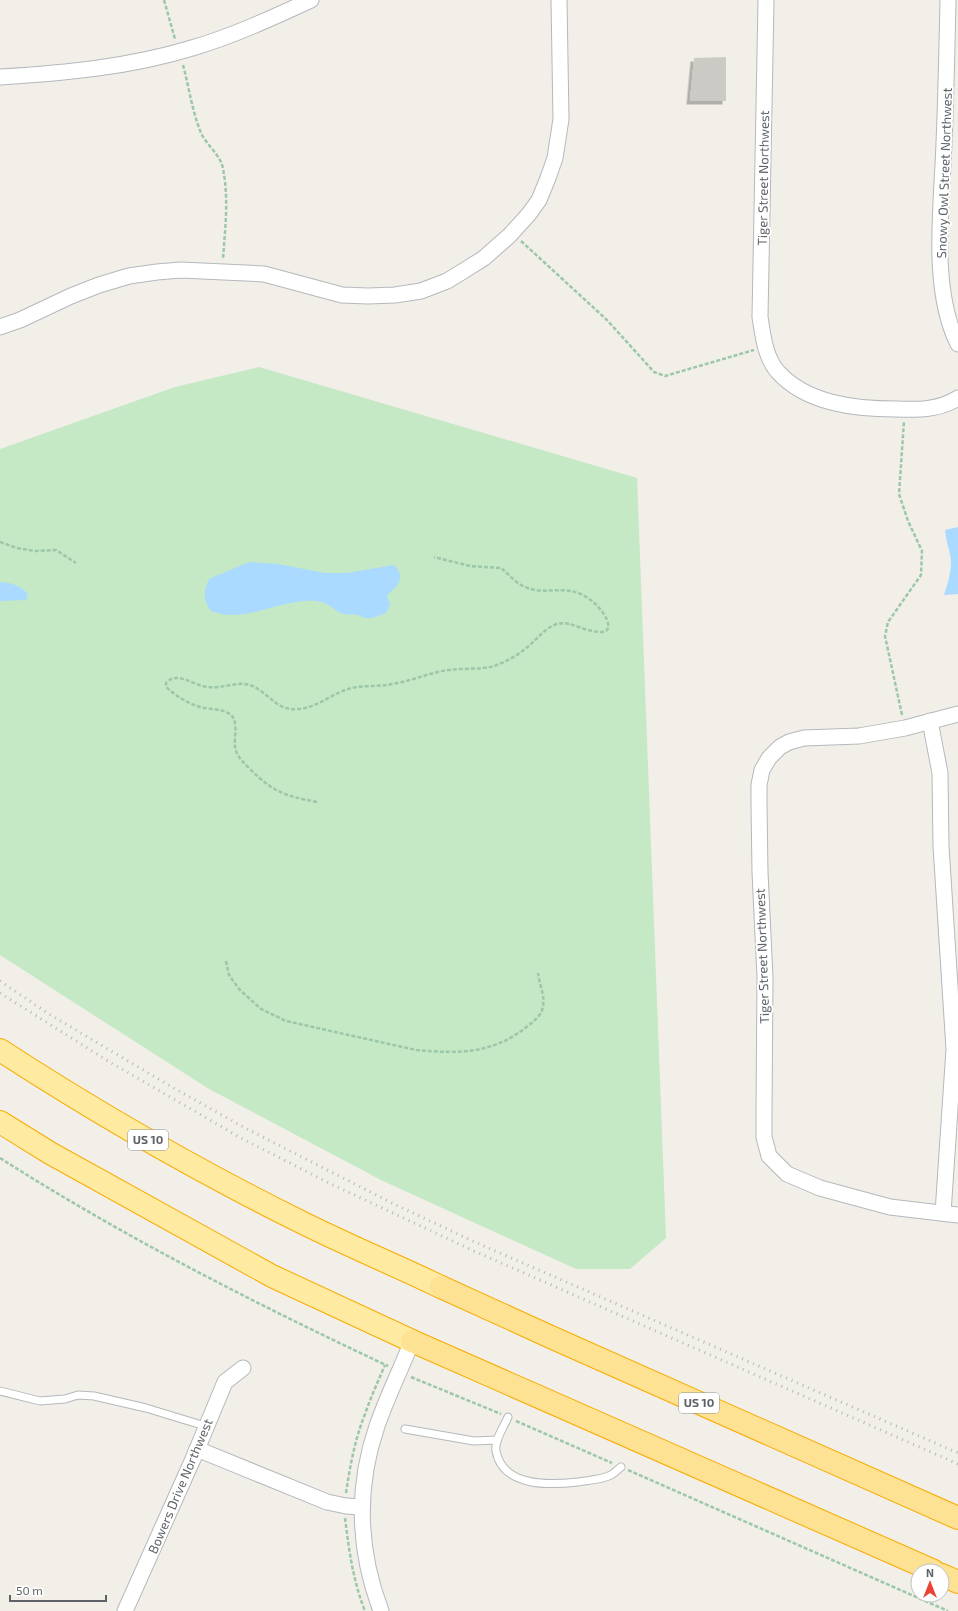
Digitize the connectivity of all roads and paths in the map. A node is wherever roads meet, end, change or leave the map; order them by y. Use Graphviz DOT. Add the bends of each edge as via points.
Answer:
graph roads {
  1 [pos="164,0"];
  2 [pos="311,0"];
  3 [pos="559,0"];
  4 [pos="766,0"];
  5 [pos="948,0"];
  6 [pos="179,52"];
  7 [pos="0,77"];
  8 [pos="510,234"];
  9 [pos="223,271"];
  10 [pos="0,327"];
  11 [pos="958,344"];
  12 [pos="767,350"];
  13 [pos="958,398"];
  14 [pos="904,409"];
  15 [pos="0,542"];
  16 [pos="434,557"];
  17 [pos="76,563"];
  18 [pos="958,714"];
  19 [pos="930,721"];
  20 [pos="905,728"];
  21 [pos="317,802"];
  22 [pos="226,960"];
  23 [pos="538,973"];
  24 [pos="0,1050"];
  25 [pos="0,1122"];
  26 [pos="0,1158"];
  27 [pos="951,1214"];
  28 [pos="412,1341"];
  29 [pos="385,1365"];
  30 [pos="242,1368"];
  31 [pos="410,1376"];
  32 [pos="0,1391"];
  33 [pos="508,1417"];
  34 [pos="205,1426"];
  35 [pos="405,1429"];
  36 [pos="497,1440"];
  37 [pos="197,1449"];
  38 [pos="621,1467"];
  39 [pos="362,1507"];
  40 [pos="958,1518"];
  41 [pos="916,1563"];
  42 [pos="126,1611"];
  43 [pos="381,1611"];
  44 [pos="948,1611"];
  1 -- 6 [label="path"];
  2 -- 6 [label="street" via="265,22"];
  3 -- 8 [label="street" via="561,119 555,158 539,200"];
  4 -- 12 [label="street, Tiger Street Northwest" via="760,317"];
  5 -- 11 [label="street, Snowy Owl Street Northwest" via="940,250 945,306"];
  6 -- 7 [label="street" via="107,67"];
  6 -- 9 [label="path" via="202,135 223,168 226,218"];
  8 -- 9 [label="street" via="484,258 447,281 421,291 395,295 342,295 264,274"];
  8 -- 12 [label="path" via="607,320 654,372 665,376"];
  9 -- 10 [label="street" via="181,270 129,276 71,296"];
  12 -- 14 [label="street, Tiger Street Northwest" via="777,371 791,384 812,395 848,406"];
  13 -- 14 [label="street, Tiger Street Northwest" via="938,407"];
  14 -- 20 [label="path" via="900,494 908,521 922,550 921,575 888,622 885,636"];
  15 -- 17 [label="path" via="17,548 56,550"];
  16 -- 21 [label="path" via="470,566 501,568 524,587 536,590 576,591 587,597 604,614 608,622 607,629 604,632 595,632 569,624 559,624 548,627 525,649 493,666 448,670 390,685 351,688 302,709 285,708 258,688 244,684 207,687 179,677 172,678 166,683 166,686 181,699 199,707 227,712 233,717 238,757 270,787 290,797"];
  18 -- 19 [label="street"];
  19 -- 20 [label="street"];
  19 -- 27 [label="street" via="940,774 941,846 954,1049"];
  20 -- 27 [label="street, Tiger Street Northwest" via="859,736 804,738 789,742 769,758 762,770 759,805 765,978 764,1136 769,1156 787,1174 820,1188 890,1207"];
  22 -- 23 [label="path" via="229,975 239,989 261,1009 286,1021 416,1050 456,1052 493,1047 517,1035 541,1014 544,1006"];
  24 -- 40 [label="highway, US 10" via="179,1158 301,1222 560,1341"];
  25 -- 28 [label="highway" via="50,1153 272,1276"];
  26 -- 29 [label="path" via="106,1222 245,1297"];
  28 -- 39 [label="street" via="370,1448 364,1477"];
  28 -- 41 [label="highway"];
  30 -- 34 [label="street, Bowers Drive Northwest" via="225,1382"];
  31 -- 33 [label="path"];
  32 -- 34 [label="lane" via="40,1400 65,1399 78,1395 94,1396"];
  33 -- 36 [label="lane"];
  33 -- 38 [label="path"];
  34 -- 37 [label="street, Bowers Drive Northwest"];
  35 -- 36 [label="lane" via="474,1441"];
  36 -- 38 [label="lane" via="496,1450 500,1463 510,1474 532,1483 558,1484 596,1479 612,1474"];
  37 -- 39 [label="street" via="327,1502"];
  37 -- 42 [label="street, Bowers Drive Northwest"];
  38 -- 44 [label="path"];
  39 -- 43 [label="street" via="369,1576"];
}
